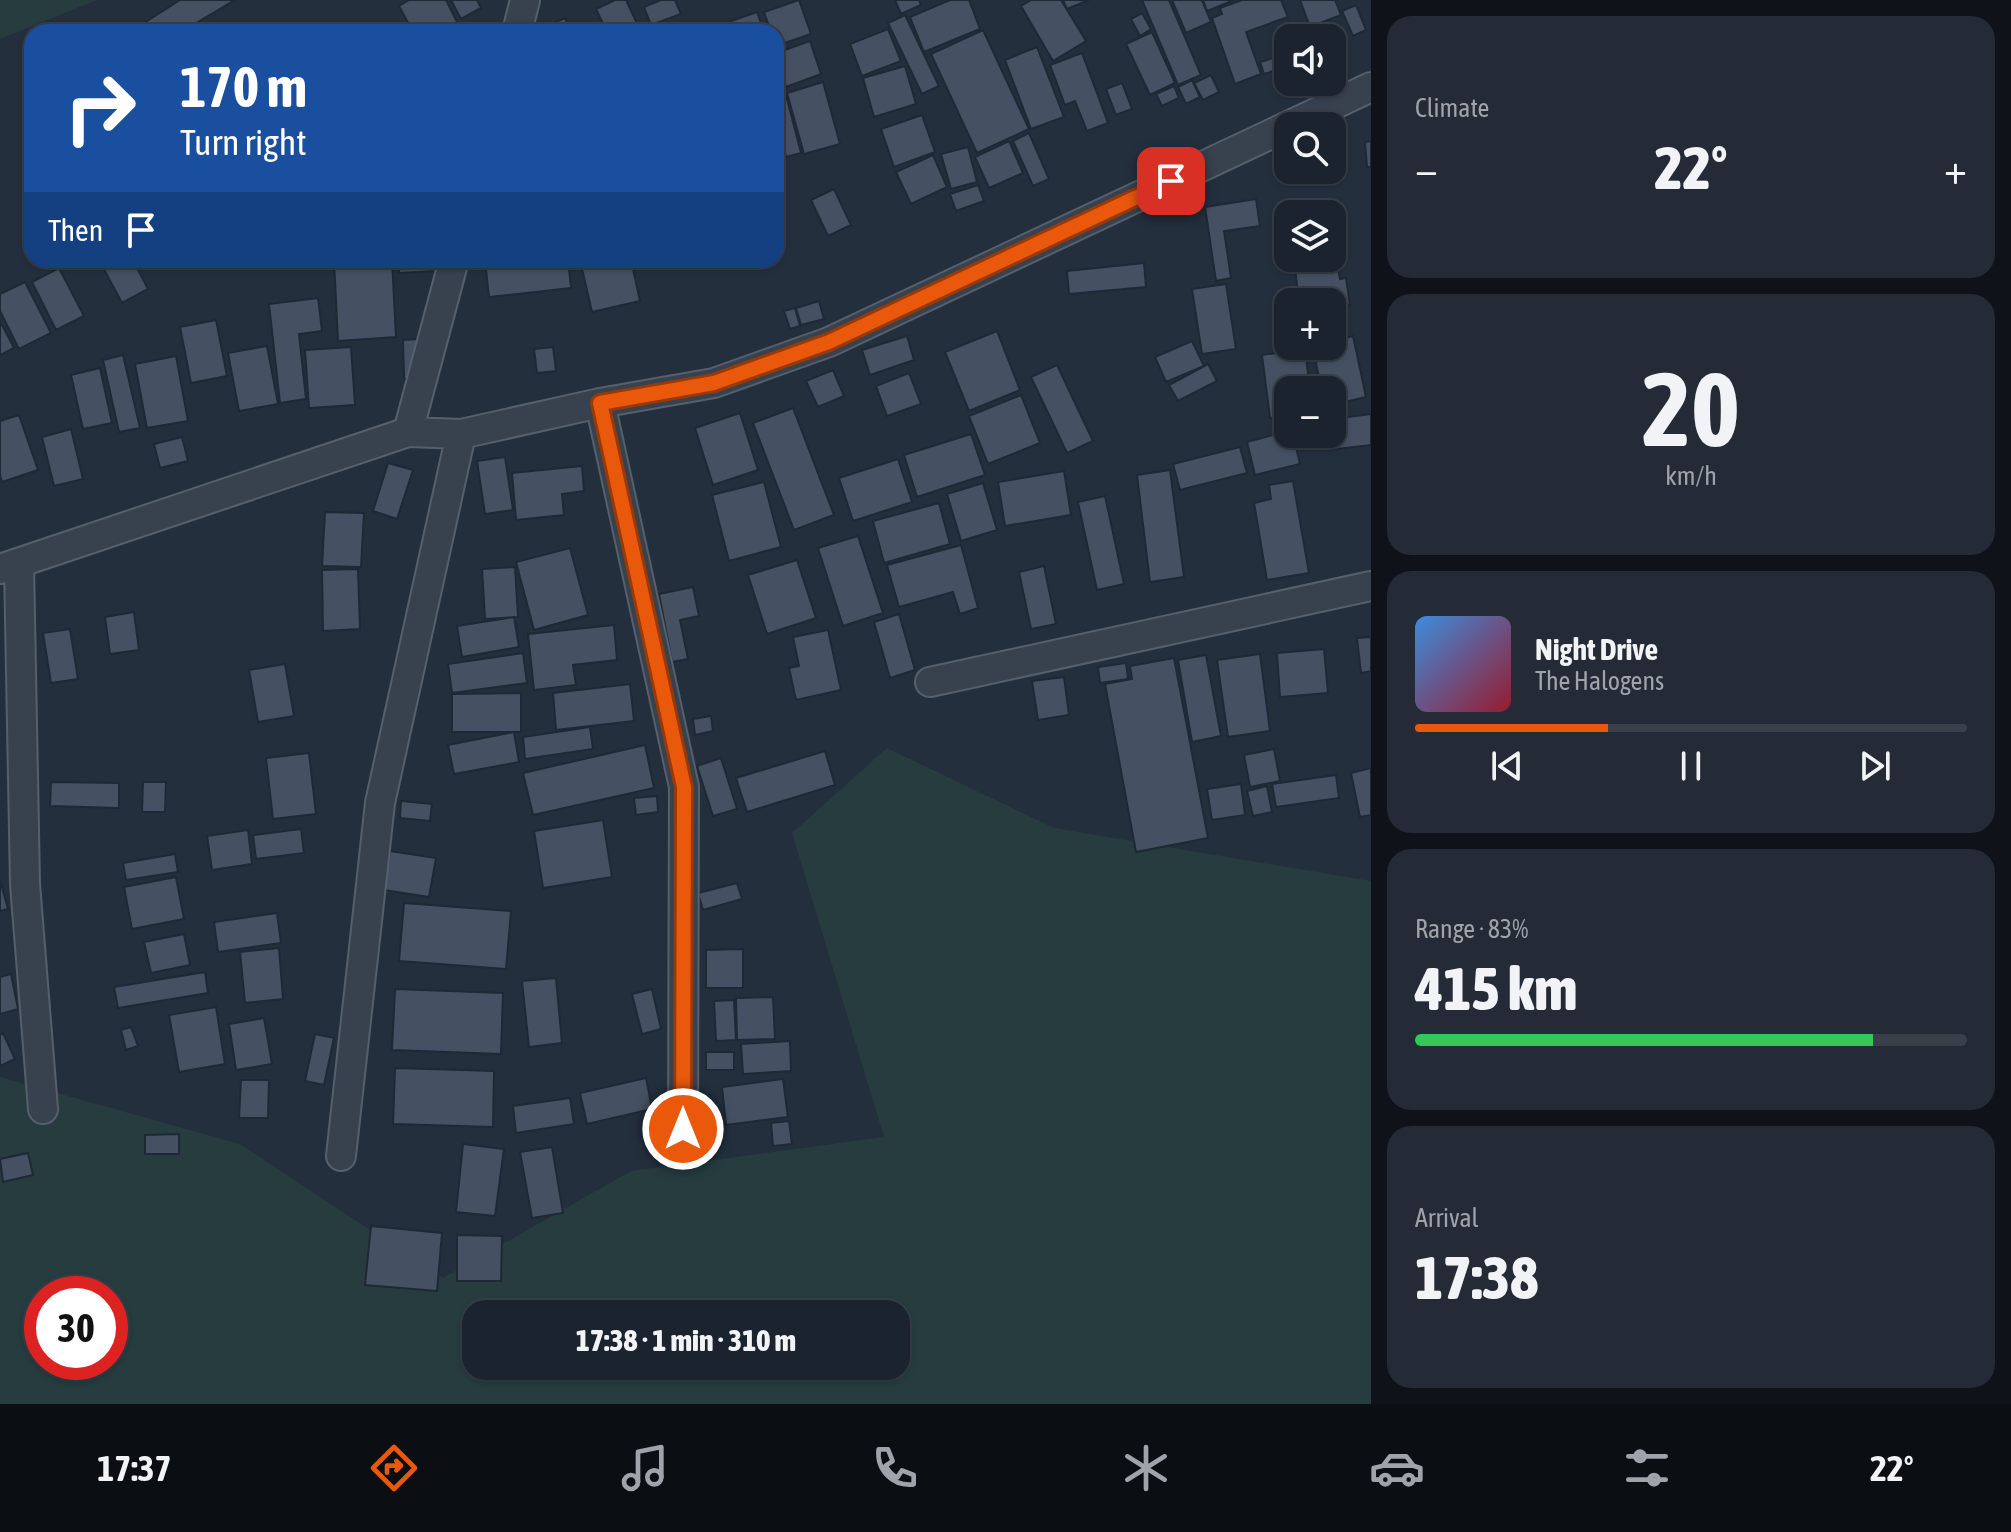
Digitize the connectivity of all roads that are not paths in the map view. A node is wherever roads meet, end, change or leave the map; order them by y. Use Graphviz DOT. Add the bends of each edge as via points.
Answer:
graph roads {
  1 [pos="525,0"];
  2 [pos="519,24"];
  3 [pos="1371,87"];
  4 [pos="452,268"];
  5 [pos="600,403"];
  6 [pos="408,432"];
  7 [pos="461,434"];
  8 [pos="10,566"];
  9 [pos="1371,586"];
  10 [pos="930,682"];
  11 [pos="43,1109"];
  12 [pos="683,1129"];
  13 [pos="341,1156"];
  1 -- 2 [label="street"];
  3 -- 5 [label="street" via="829,342 714,383"];
  4 -- 6 [label="street"];
  5 -- 7 [label="street"];
  5 -- 12 [label="street" via="684,787"];
  6 -- 7 [label="street"];
  6 -- 8 [label="street"];
  7 -- 13 [label="street" via="380,803"];
  8 -- 11 [label="street" via="25,884"];
  9 -- 10 [label="street"];
}
